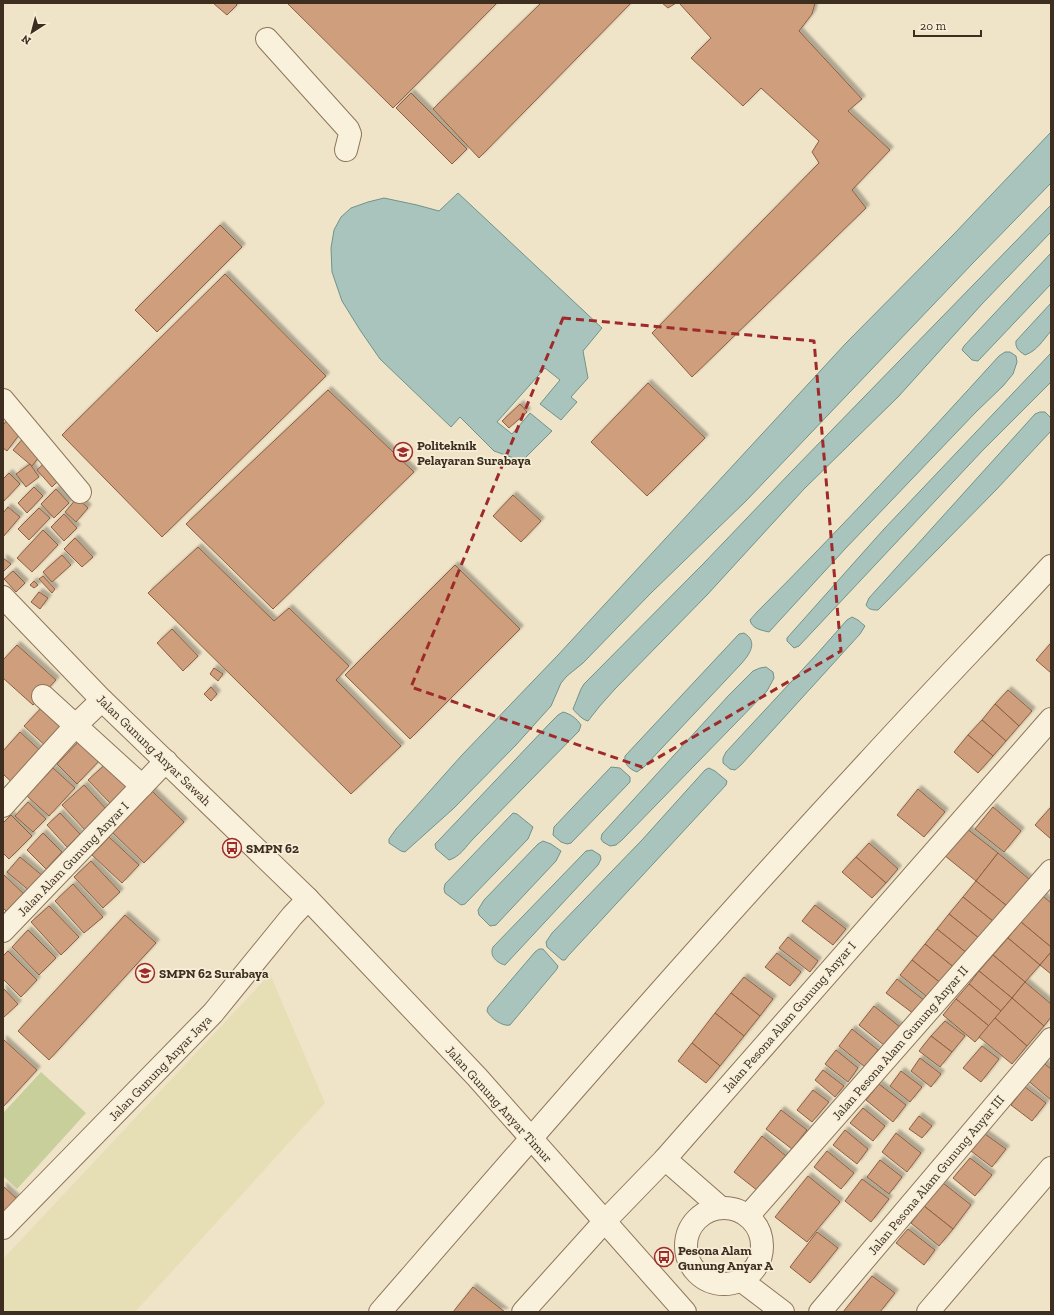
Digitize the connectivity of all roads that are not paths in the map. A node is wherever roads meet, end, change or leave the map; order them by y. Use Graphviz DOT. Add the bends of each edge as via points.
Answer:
graph roads {
  1 [pos="267,39"];
  2 [pos="346,150"];
  3 [pos="3,400"];
  4 [pos="80,492"];
  5 [pos="1051,566"];
  6 [pos="3,597"];
  7 [pos="43,696"];
  8 [pos="102,700"];
  9 [pos="1051,719"];
  10 [pos="76,725"];
  11 [pos="166,762"];
  12 [pos="142,786"];
  13 [pos="3,806"];
  14 [pos="1047,885"];
  15 [pos="308,899"];
  16 [pos="3,931"];
  17 [pos="1051,1039"];
  18 [pos="530,1138"];
  19 [pos="665,1159"];
  20 [pos="1051,1168"];
  21 [pos="721,1208"];
  22 [pos="748,1216"];
  23 [pos="604,1222"];
  24 [pos="3,1228"];
  25 [pos="699,1276"];
  26 [pos="742,1281"];
  27 [pos="678,1309"];
  28 [pos="380,1312"];
  29 [pos="523,1312"];
  30 [pos="783,1312"];
  31 [pos="820,1312"];
  32 [pos="928,1312"];
  1 -- 2 [label="street" via="348,129 350,134"];
  3 -- 4 [label="street"];
  5 -- 18 [label="street" via="865,764"];
  6 -- 8 [label="street, Jalan Gunung Anyar Sawah"];
  7 -- 10 [label="street"];
  8 -- 10 [label="street"];
  8 -- 11 [label="street, Jalan Gunung Anyar Sawah"];
  9 -- 19 [label="street, Jalan Pesona Alam Gunung Anyar I"];
  10 -- 12 [label="street"];
  10 -- 13 [label="street"];
  11 -- 12 [label="street, Jalan Alam Gunung Anyar I"];
  11 -- 15 [label="street, Jalan Gunung Anyar Sawah"];
  12 -- 16 [label="street, Jalan Alam Gunung Anyar I"];
  14 -- 22 [label="street, Jalan Pesona Alam Gunung Anyar II"];
  15 -- 18 [label="street, Jalan Gunung Anyar Timur" via="477,1077"];
  15 -- 24 [label="street, Jalan Gunung Anyar Jaya" via="213,1013"];
  17 -- 31 [label="street, Jalan Pesona Alam Gunung Anyar III"];
  18 -- 23 [label="street, Jalan Gunung Anyar Timur"];
  18 -- 28 [label="street"];
  19 -- 21 [label="street"];
  19 -- 23 [label="street, Jalan Pesona Alam Gunung Anyar I"];
  20 -- 32 [label="street"];
  21 -- 22 [label="street" via="736,1209"];
  21 -- 25 [label="street" via="706,1212 695,1221 687,1234 686,1250 690,1264"];
  22 -- 26 [label="street" via="758,1228 763,1243 761,1258 754,1271"];
  23 -- 27 [label="street, Jalan Gunung Anyar Timur"];
  23 -- 29 [label="street, Jalan Pesona Alam Gunung Anyar I"];
  25 -- 26 [label="street" via="713,1283 728,1285"];
  25 -- 27 [label="street"];
  26 -- 30 [label="street"];
}
